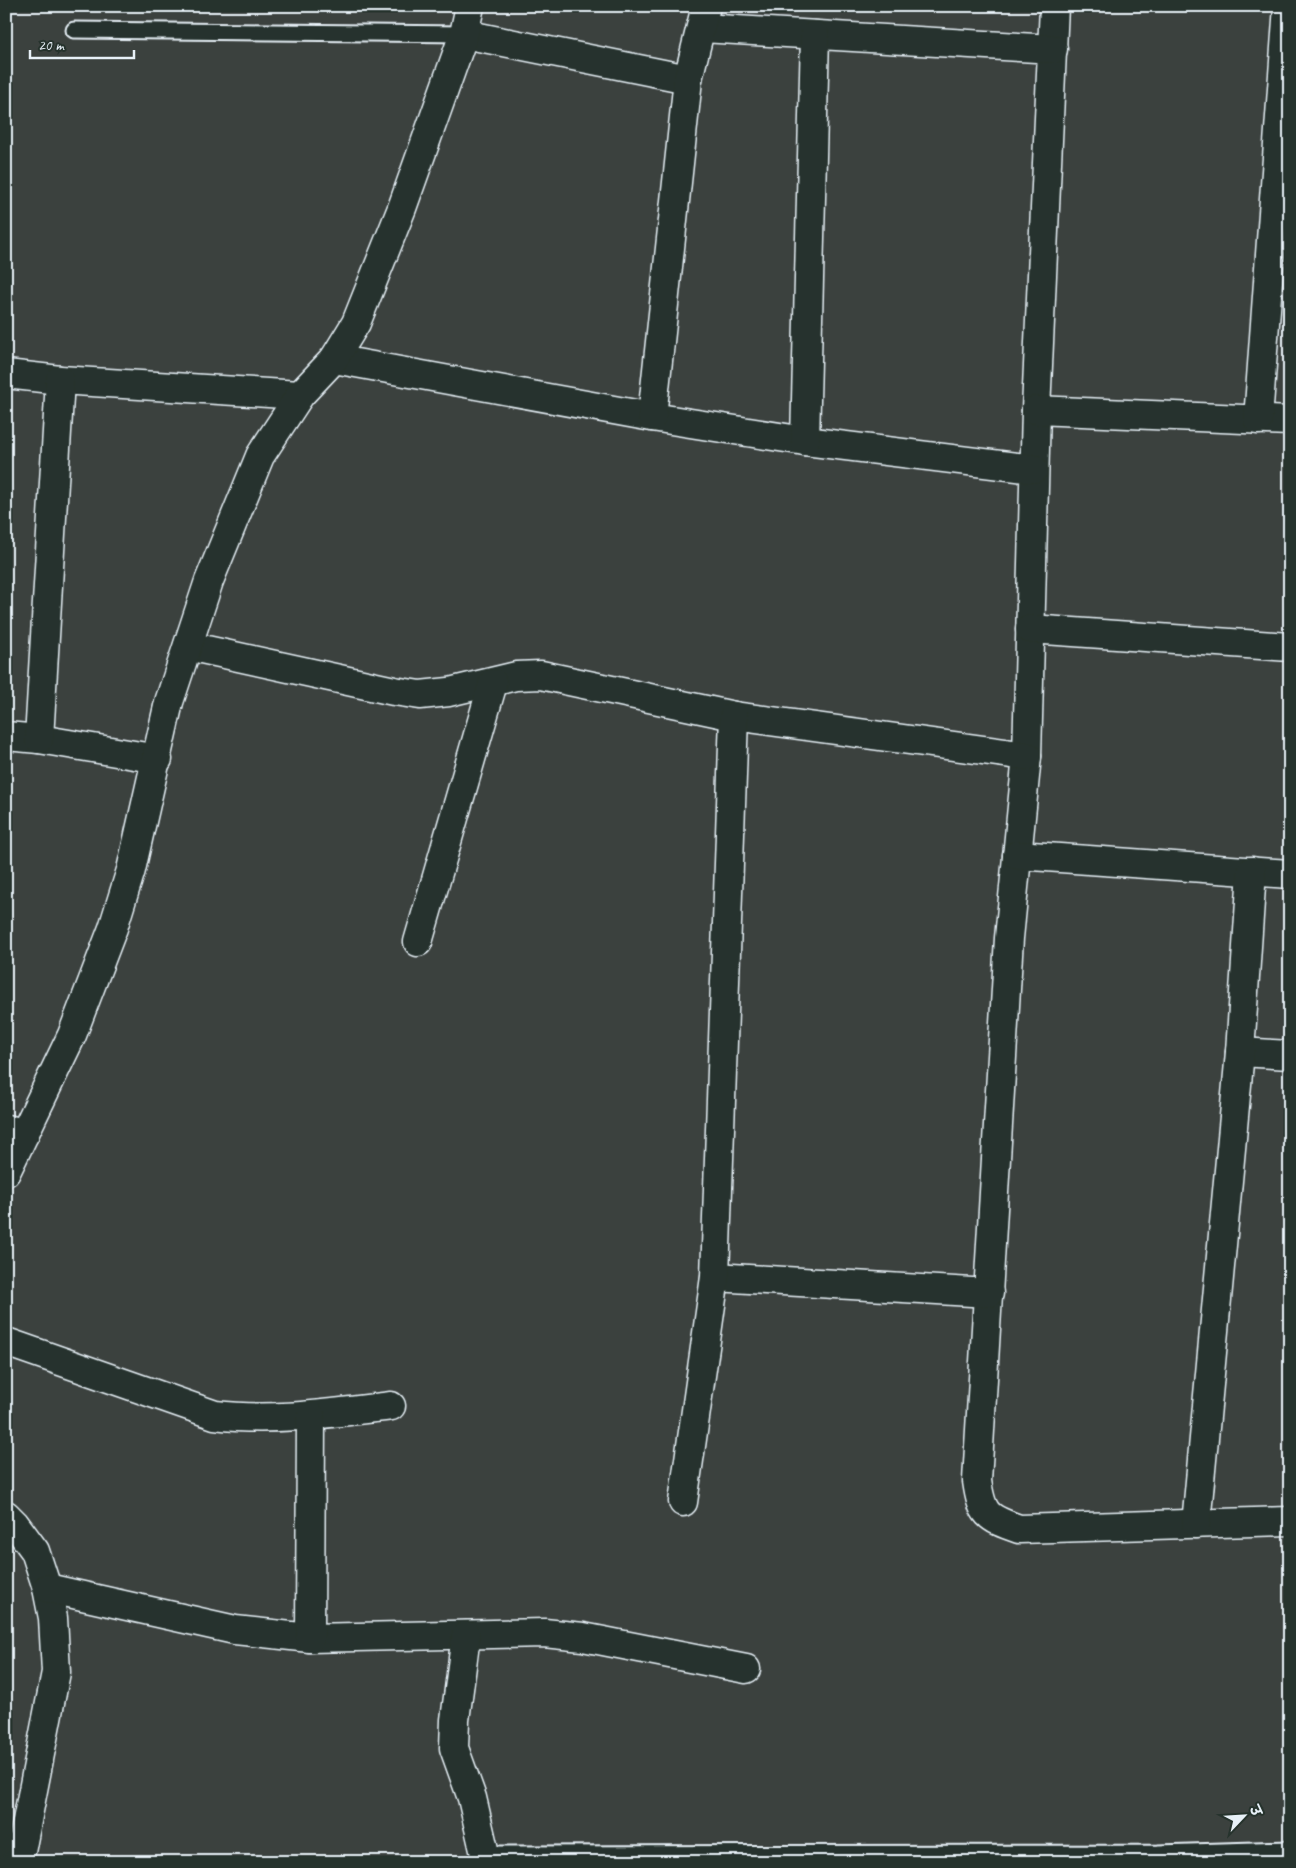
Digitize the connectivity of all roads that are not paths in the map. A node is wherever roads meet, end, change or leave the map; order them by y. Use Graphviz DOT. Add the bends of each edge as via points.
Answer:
graph roads {
  1 [pos="470,6"];
  2 [pos="1054,6"];
  3 [pos="1288,6"];
  4 [pos="704,17"];
  5 [pos="74,30"];
  6 [pos="464,34"];
  7 [pos="816,36"];
  8 [pos="1053,49"];
  9 [pos="688,79"];
  10 [pos="334,359"];
  11 [pos="6,374"];
  12 [pos="60,380"];
  13 [pos="300,395"];
  14 [pos="1036,410"];
  15 [pos="652,417"];
  16 [pos="1258,420"];
  17 [pos="1290,421"];
  18 [pos="805,441"];
  19 [pos="1034,469"];
  20 [pos="1030,629"];
  21 [pos="188,646"];
  22 [pos="1290,647"];
  23 [pos="493,683"];
  24 [pos="734,716"];
  25 [pos="6,736"];
  26 [pos="39,739"];
  27 [pos="1027,756"];
  28 [pos="158,759"];
  29 [pos="1017,855"];
  30 [pos="1252,871"];
  31 [pos="1290,874"];
  32 [pos="418,942"];
  33 [pos="1240,1052"];
  34 [pos="1290,1055"];
  35 [pos="16,1131"];
  36 [pos="6,1172"];
  37 [pos="715,1277"];
  38 [pos="990,1293"];
  39 [pos="6,1342"];
  40 [pos="391,1406"];
  41 [pos="311,1416"];
  42 [pos="684,1502"];
  43 [pos="6,1515"];
  44 [pos="1290,1521"];
  45 [pos="1196,1524"];
  46 [pos="47,1588"];
  47 [pos="466,1635"];
  48 [pos="310,1638"];
  49 [pos="746,1669"];
  50 [pos="17,1818"];
  51 [pos="1290,1849"];
  52 [pos="485,1858"];
  53 [pos="19,1862"];
  1 -- 6 [label="street"];
  2 -- 8 [label="street"];
  3 -- 16 [label="street"];
  4 -- 7 [label="street"];
  4 -- 9 [label="street"];
  5 -- 6 [label="lane"];
  6 -- 9 [label="street"];
  6 -- 10 [label="street" via="402,208 356,323"];
  7 -- 8 [label="street"];
  7 -- 18 [label="street"];
  8 -- 14 [label="street"];
  9 -- 15 [label="street"];
  10 -- 13 [label="street"];
  10 -- 15 [label="street"];
  11 -- 12 [label="street"];
  12 -- 13 [label="street"];
  12 -- 26 [label="street"];
  13 -- 21 [label="street" via="260,456 209,581"];
  14 -- 16 [label="street"];
  14 -- 19 [label="street"];
  15 -- 18 [label="street"];
  16 -- 17 [label="street"];
  18 -- 19 [label="street"];
  19 -- 20 [label="street"];
  20 -- 22 [label="street"];
  20 -- 27 [label="street"];
  21 -- 23 [label="street" via="394,691 420,694 449,692"];
  21 -- 28 [label="street" via="169,702"];
  23 -- 24 [label="street" via="516,676 541,675"];
  23 -- 32 [label="street"];
  24 -- 27 [label="street"];
  24 -- 37 [label="street"];
  25 -- 26 [label="street"];
  26 -- 28 [label="street"];
  27 -- 29 [label="street"];
  28 -- 35 [label="street" via="113,928 72,1035"];
  29 -- 30 [label="street"];
  29 -- 38 [label="street" via="1009,938"];
  30 -- 31 [label="street"];
  30 -- 33 [label="street"];
  33 -- 34 [label="street"];
  33 -- 45 [label="street"];
  35 -- 36 [label="street"];
  37 -- 38 [label="street"];
  37 -- 42 [label="street"];
  38 -- 45 [label="street" via="977,1480 980,1503 994,1520 1019,1529"];
  39 -- 41 [label="street" via="215,1415 242,1418"];
  40 -- 41 [label="street"];
  41 -- 48 [label="street"];
  43 -- 46 [label="street" via="35,1551"];
  44 -- 45 [label="street"];
  46 -- 48 [label="street" via="235,1630"];
  46 -- 50 [label="street" via="54,1618 56,1672"];
  47 -- 48 [label="street"];
  47 -- 49 [label="street" via="544,1633 584,1636"];
  47 -- 52 [label="street" via="454,1748 472,1798"];
  50 -- 53 [label="street"];
  51 -- 52 [label="lane" via="1158,1853"];
}
